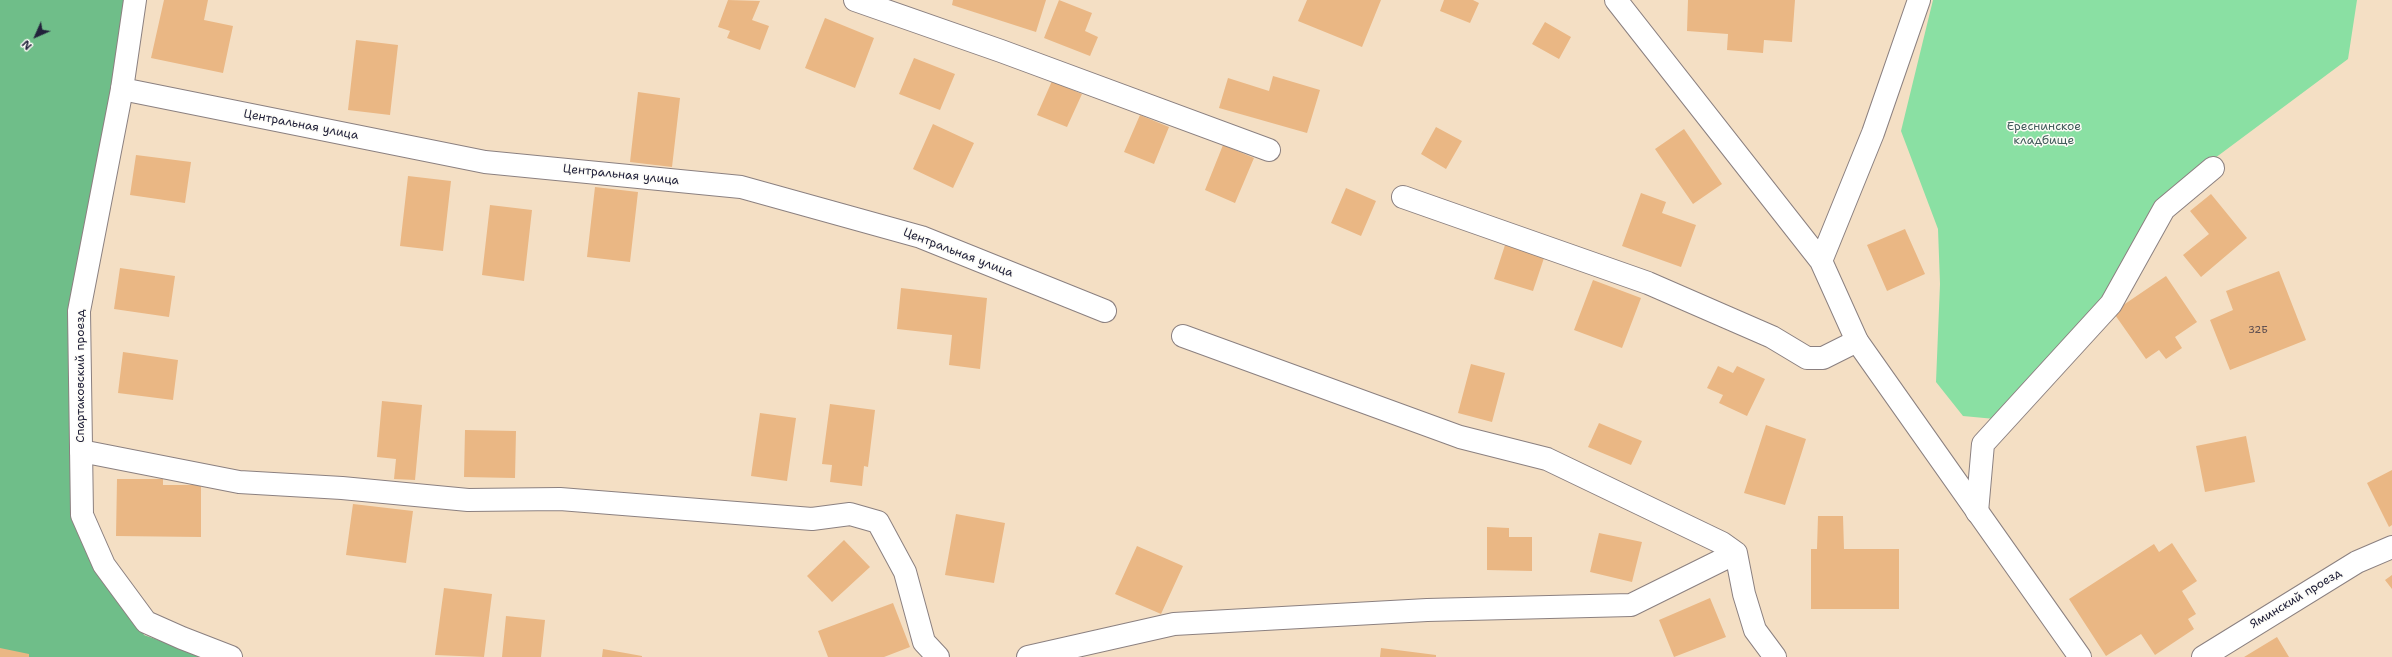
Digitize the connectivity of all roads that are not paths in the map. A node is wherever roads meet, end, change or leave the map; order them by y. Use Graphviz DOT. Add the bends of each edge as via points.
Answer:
graph roads {
  1 [pos="135,0"];
  2 [pos="855,0"];
  3 [pos="1616,0"];
  4 [pos="1920,0"];
  5 [pos="122,89"];
  6 [pos="1269,150"];
  7 [pos="2214,168"];
  8 [pos="1402,197"];
  9 [pos="1821,261"];
  10 [pos="1105,311"];
  11 [pos="1183,336"];
  12 [pos="1857,341"];
  13 [pos="81,450"];
  14 [pos="1976,512"];
  15 [pos="2392,548"];
  16 [pos="1736,553"];
  17 [pos="231,657"];
  18 [pos="938,657"];
  19 [pos="1028,657"];
  20 [pos="1775,657"];
  21 [pos="2080,657"];
  22 [pos="2203,657"];
  1 -- 5 [label="street, Спартаковский проезд"];
  2 -- 6 [label="street" via="1001,50"];
  3 -- 9 [label="street"];
  4 -- 9 [label="street" via="1872,133"];
  5 -- 10 [label="street, Центральная улица" via="485,162 741,187 921,237"];
  5 -- 13 [label="street, Спартаковский проезд" via="79,311"];
  7 -- 14 [label="street" via="2164,209 2111,304 1983,444"];
  8 -- 12 [label="street" via="1648,282 1772,337 1807,358 1823,358"];
  9 -- 12 [label="street"];
  11 -- 16 [label="street" via="1460,437 1547,459 1722,543"];
  12 -- 14 [label="street"];
  13 -- 17 [label="street, Спартаковский проезд" via="82,515 104,565 146,622"];
  13 -- 18 [label="street" via="240,482 342,488 468,500 560,499 812,519 850,514 878,522 906,572 924,642"];
  14 -- 21 [label="street"];
  15 -- 22 [label="street, Яминский проезд" via="2357,562"];
  16 -- 19 [label="street" via="1631,605 1427,610 1174,624"];
  16 -- 20 [label="street" via="1744,594 1755,630"];
}
